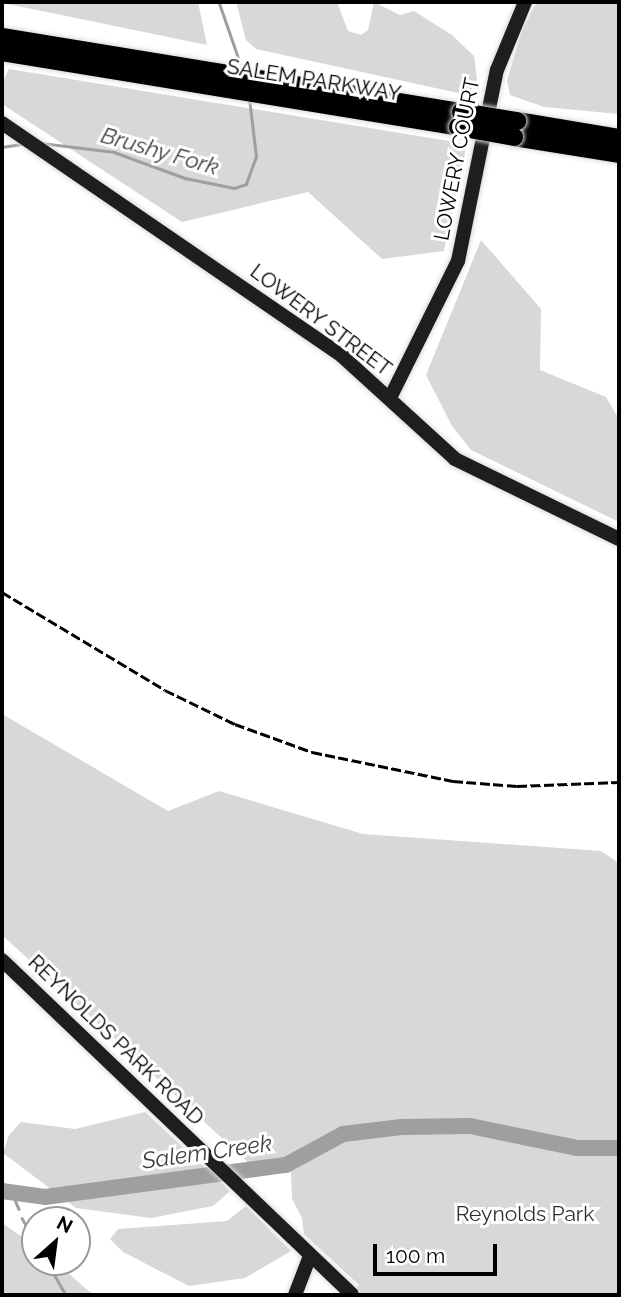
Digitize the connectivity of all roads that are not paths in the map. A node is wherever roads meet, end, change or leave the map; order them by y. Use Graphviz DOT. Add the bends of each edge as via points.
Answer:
graph roads {
  1 [pos="525,2"];
  2 [pos="2,37"];
  3 [pos="2,51"];
  4 [pos="191,75"];
  5 [pos="5,124"];
  6 [pos="515,129"];
  7 [pos="619,138"];
  8 [pos="619,154"];
  9 [pos="390,398"];
  10 [pos="619,539"];
  11 [pos="2,960"];
  12 [pos="310,1256"];
  13 [pos="295,1295"];
  14 [pos="352,1295"];
  1 -- 9 [label="main road, LOWERY COURT" via="497,70 458,261"];
  2 -- 4 [label="highway, SALEM PARKWAY"];
  3 -- 4 [label="highway, SALEM PARKWAY"];
  4 -- 6 [label="highway, SALEM PARKWAY, bridge"];
  5 -- 9 [label="main road, LOWERY STREET" via="323,342"];
  6 -- 7 [label="highway, SALEM PARKWAY"];
  6 -- 8 [label="highway, SALEM PARKWAY"];
  9 -- 10 [label="main road, LOWERY STREET" via="455,459"];
  11 -- 12 [label="main road, REYNOLDS PARK ROAD"];
  12 -- 13 [label="main road"];
  12 -- 14 [label="main road, REYNOLDS PARK ROAD"];
}
